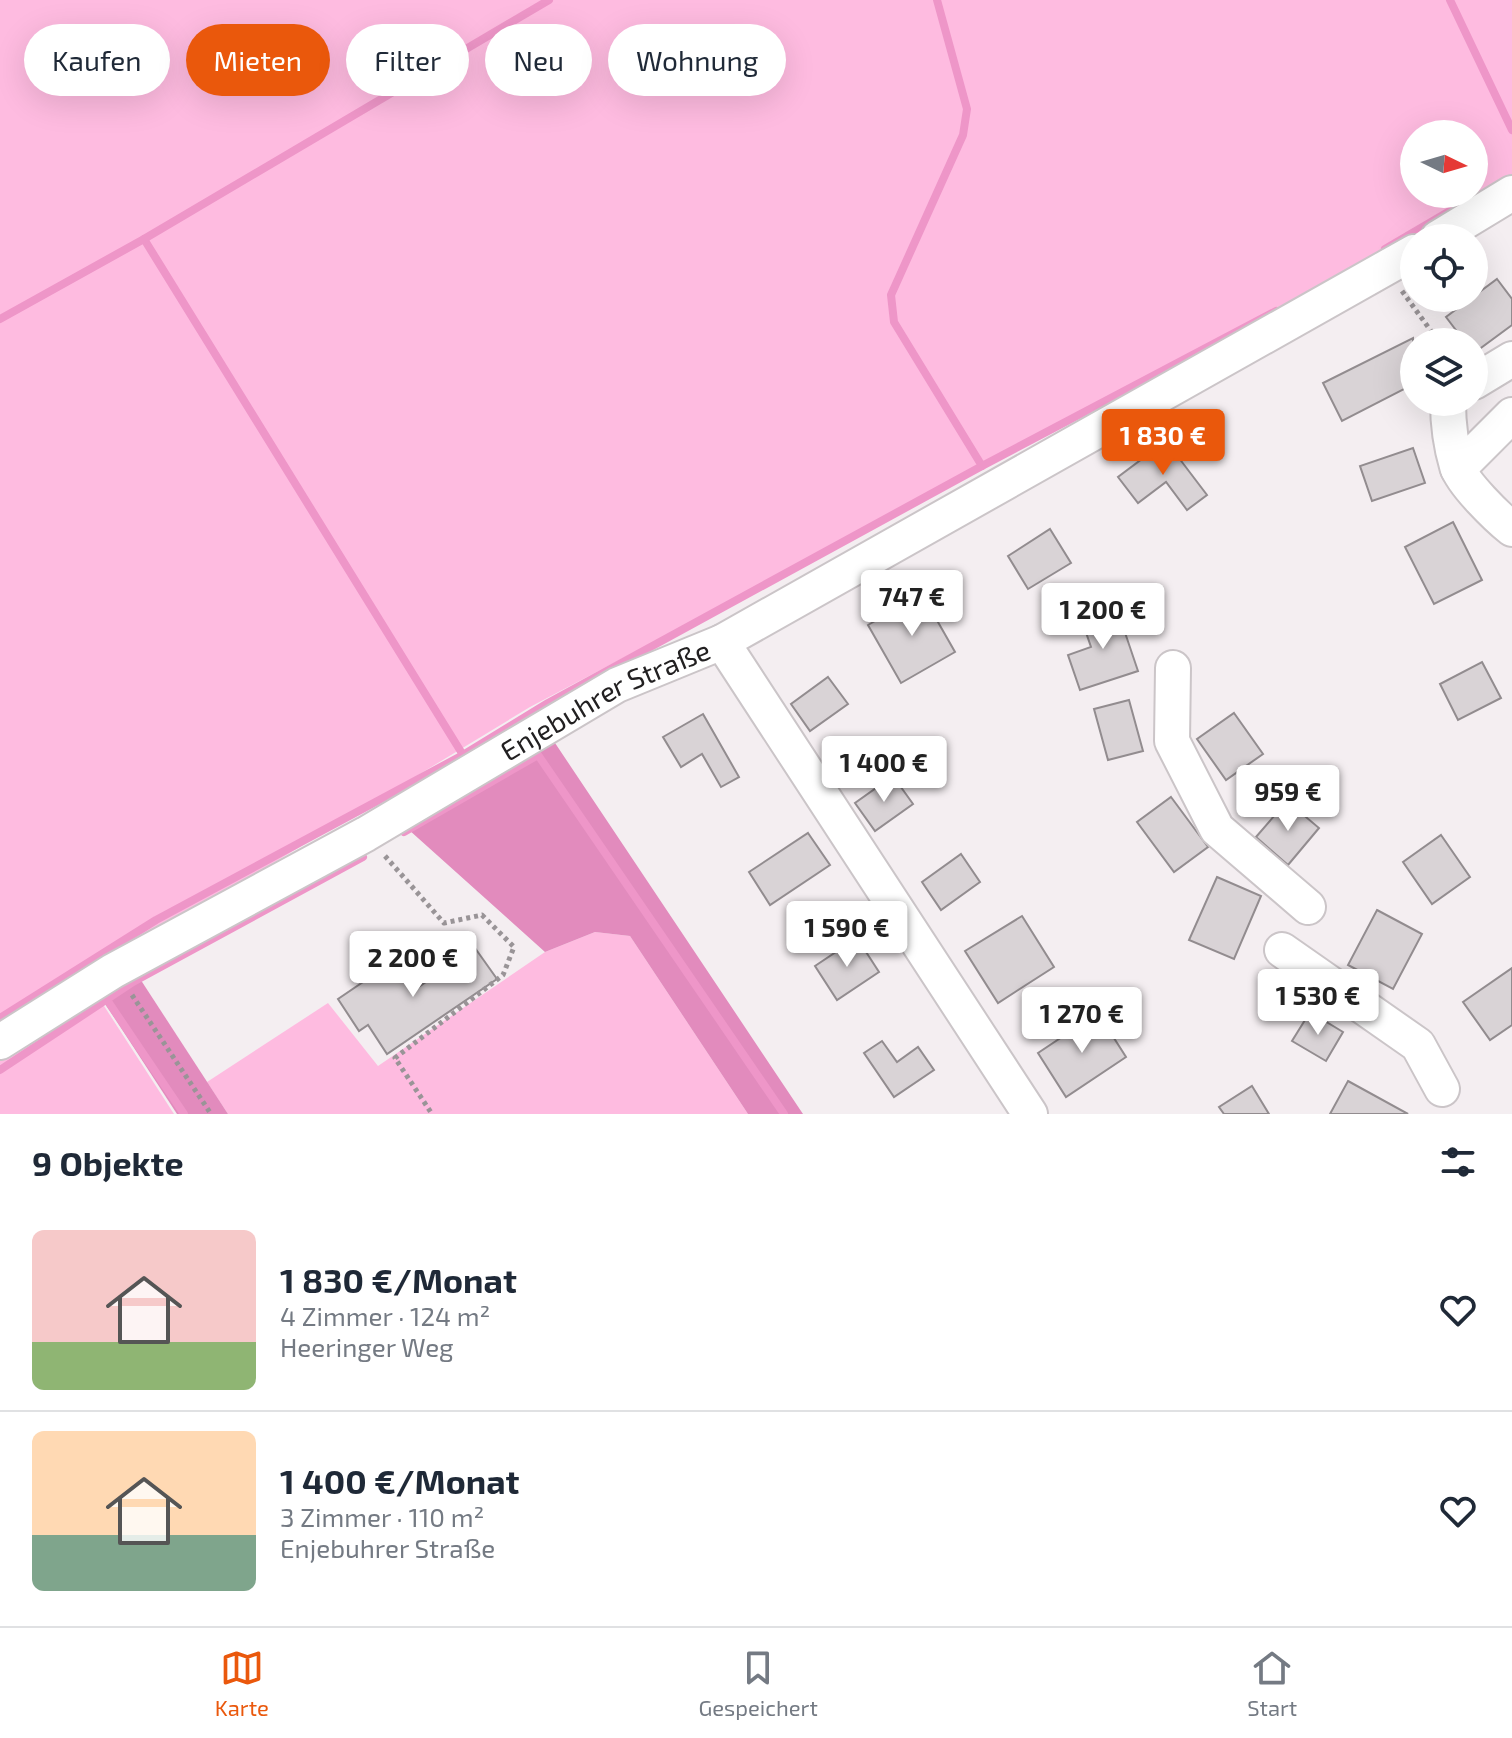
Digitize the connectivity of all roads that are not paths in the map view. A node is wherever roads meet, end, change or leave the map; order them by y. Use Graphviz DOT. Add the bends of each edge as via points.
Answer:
graph roads {
  1 [pos="1512,193"];
  2 [pos="1461,224"];
  3 [pos="1400,261"];
  4 [pos="1512,359"];
  5 [pos="1488,374"];
  6 [pos="1512,415"];
  7 [pos="1448,416"];
  8 [pos="1458,469"];
  9 [pos="1512,529"];
  10 [pos="722,642"];
  11 [pos="1173,668"];
  12 [pos="1308,907"];
  13 [pos="1282,950"];
  14 [pos="0,1042"];
  15 [pos="1442,1089"];
  16 [pos="1030,1114"];
  1 -- 2 [label="street"];
  3 -- 10 [label="street"];
  4 -- 5 [label="street"];
  6 -- 8 [label="street"];
  7 -- 8 [label="street"];
  8 -- 9 [label="street" via="1494,515"];
  10 -- 14 [label="street, Enjebuhrer Straße" via="617,685 366,834 113,971"];
  10 -- 16 [label="street, Enjebuhrer Straße"];
  11 -- 12 [label="street" via="1172,741 1217,829"];
  13 -- 15 [label="street" via="1418,1045"];
}
